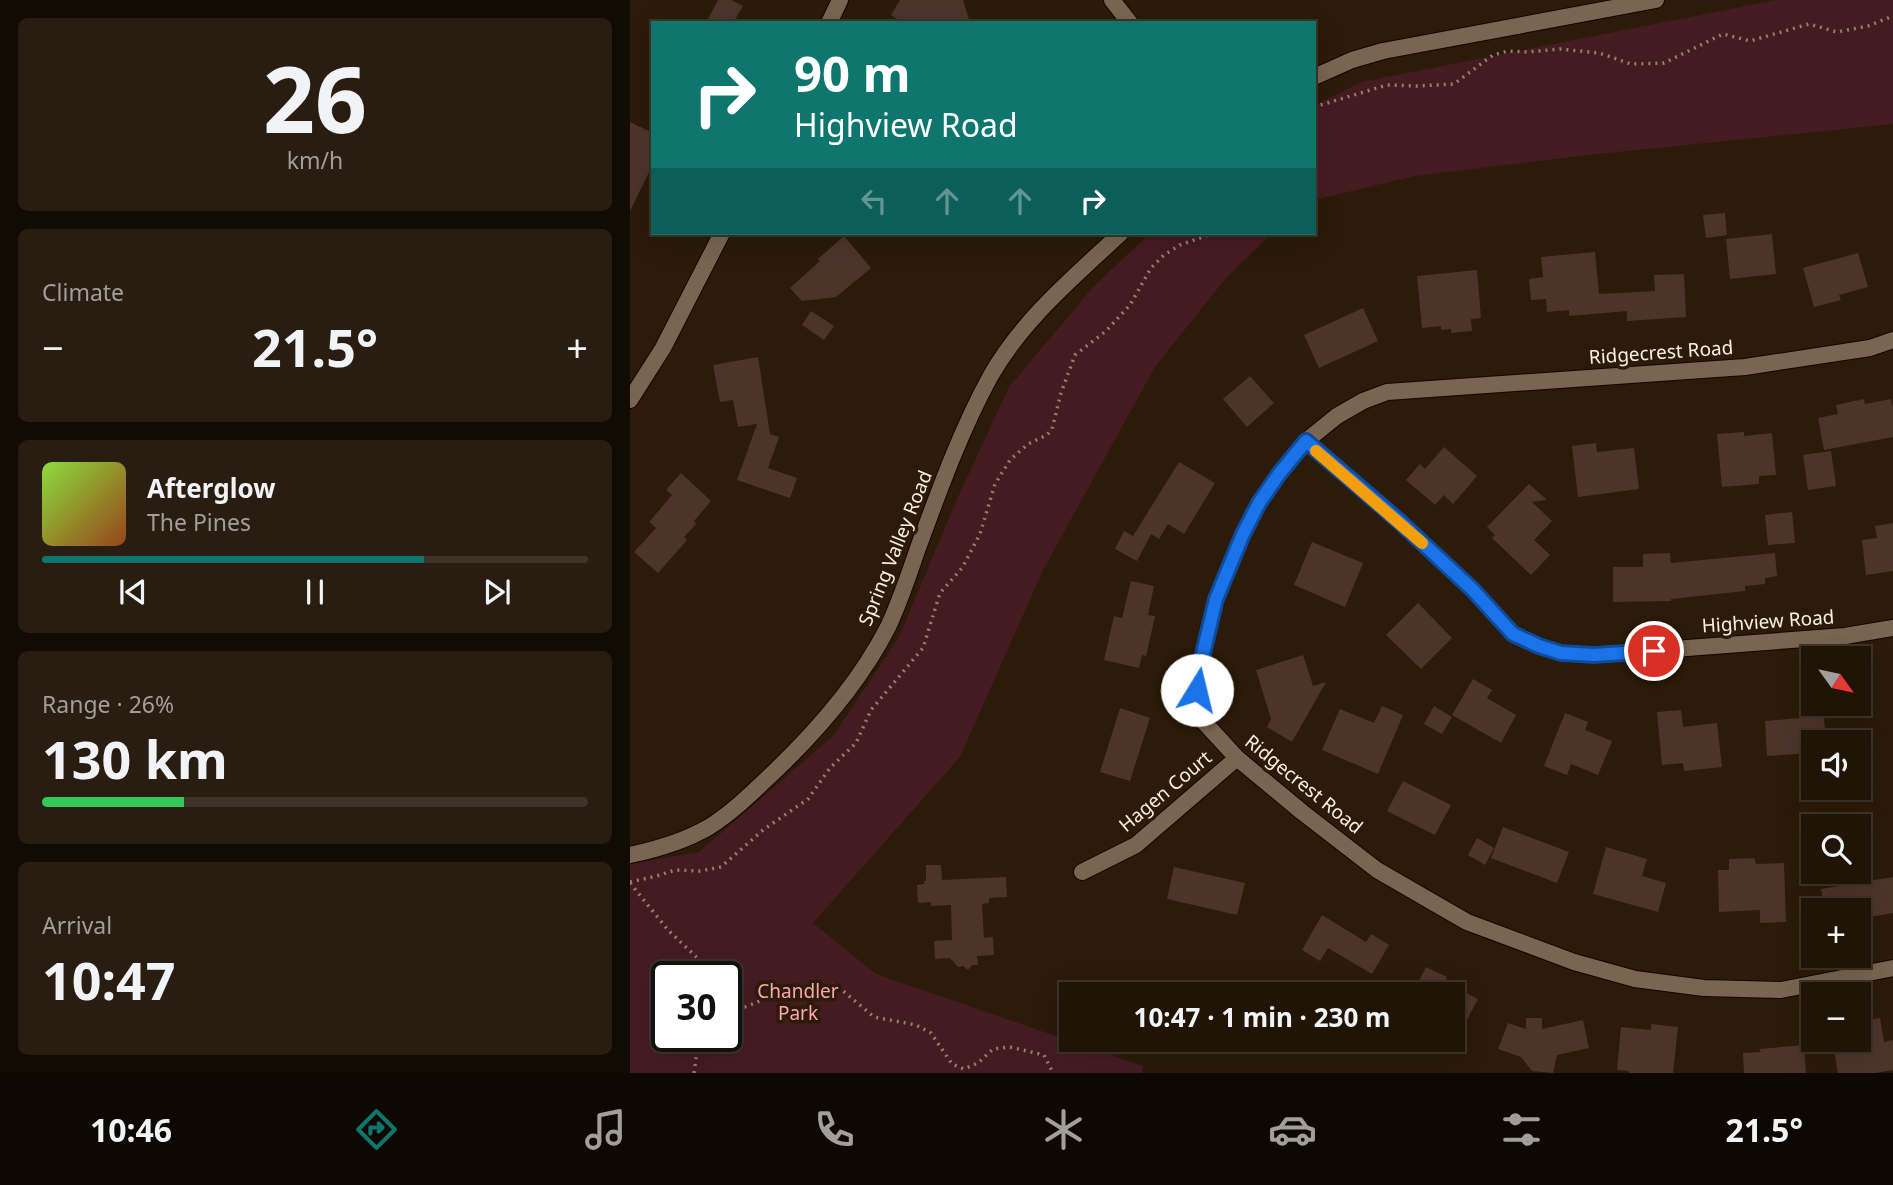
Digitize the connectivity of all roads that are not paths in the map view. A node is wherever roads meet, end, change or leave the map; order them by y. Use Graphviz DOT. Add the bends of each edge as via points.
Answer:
graph roads {
  1 [pos="840,0"];
  2 [pos="1112,0"];
  3 [pos="1656,0"];
  4 [pos="830,21"];
  5 [pos="1128,21"];
  6 [pos="1316,76"];
  7 [pos="721,235"];
  8 [pos="1119,235"];
  9 [pos="1893,340"];
  10 [pos="630,400"];
  11 [pos="1306,441"];
  12 [pos="1893,628"];
  13 [pos="1237,758"];
  14 [pos="630,855"];
  15 [pos="1082,872"];
  16 [pos="1893,968"];
  1 -- 4 [label="street"];
  2 -- 5 [label="street"];
  3 -- 6 [label="street" via="1383,51"];
  7 -- 10 [label="street" via="663,348"];
  8 -- 14 [label="street, Spring Valley Road" via="1032,319 992,374 951,463 889,624 836,706 790,756 711,826 683,840"];
  9 -- 11 [label="street, Ridgecrest Road" via="1870,348 1745,367 1387,392 1337,416"];
  11 -- 12 [label="street, Highview Road" via="1473,590 1513,634 1539,646 1594,655 1845,636"];
  11 -- 13 [label="street, Ridgecrest Road" via="1266,493 1243,534 1216,599 1201,662 1197,690 1204,722"];
  13 -- 15 [label="street, Hagen Court" via="1136,845"];
  13 -- 16 [label="street, Ridgecrest Road" via="1377,870 1408,889 1467,922 1574,961 1635,979 1704,988 1781,990"];
}
